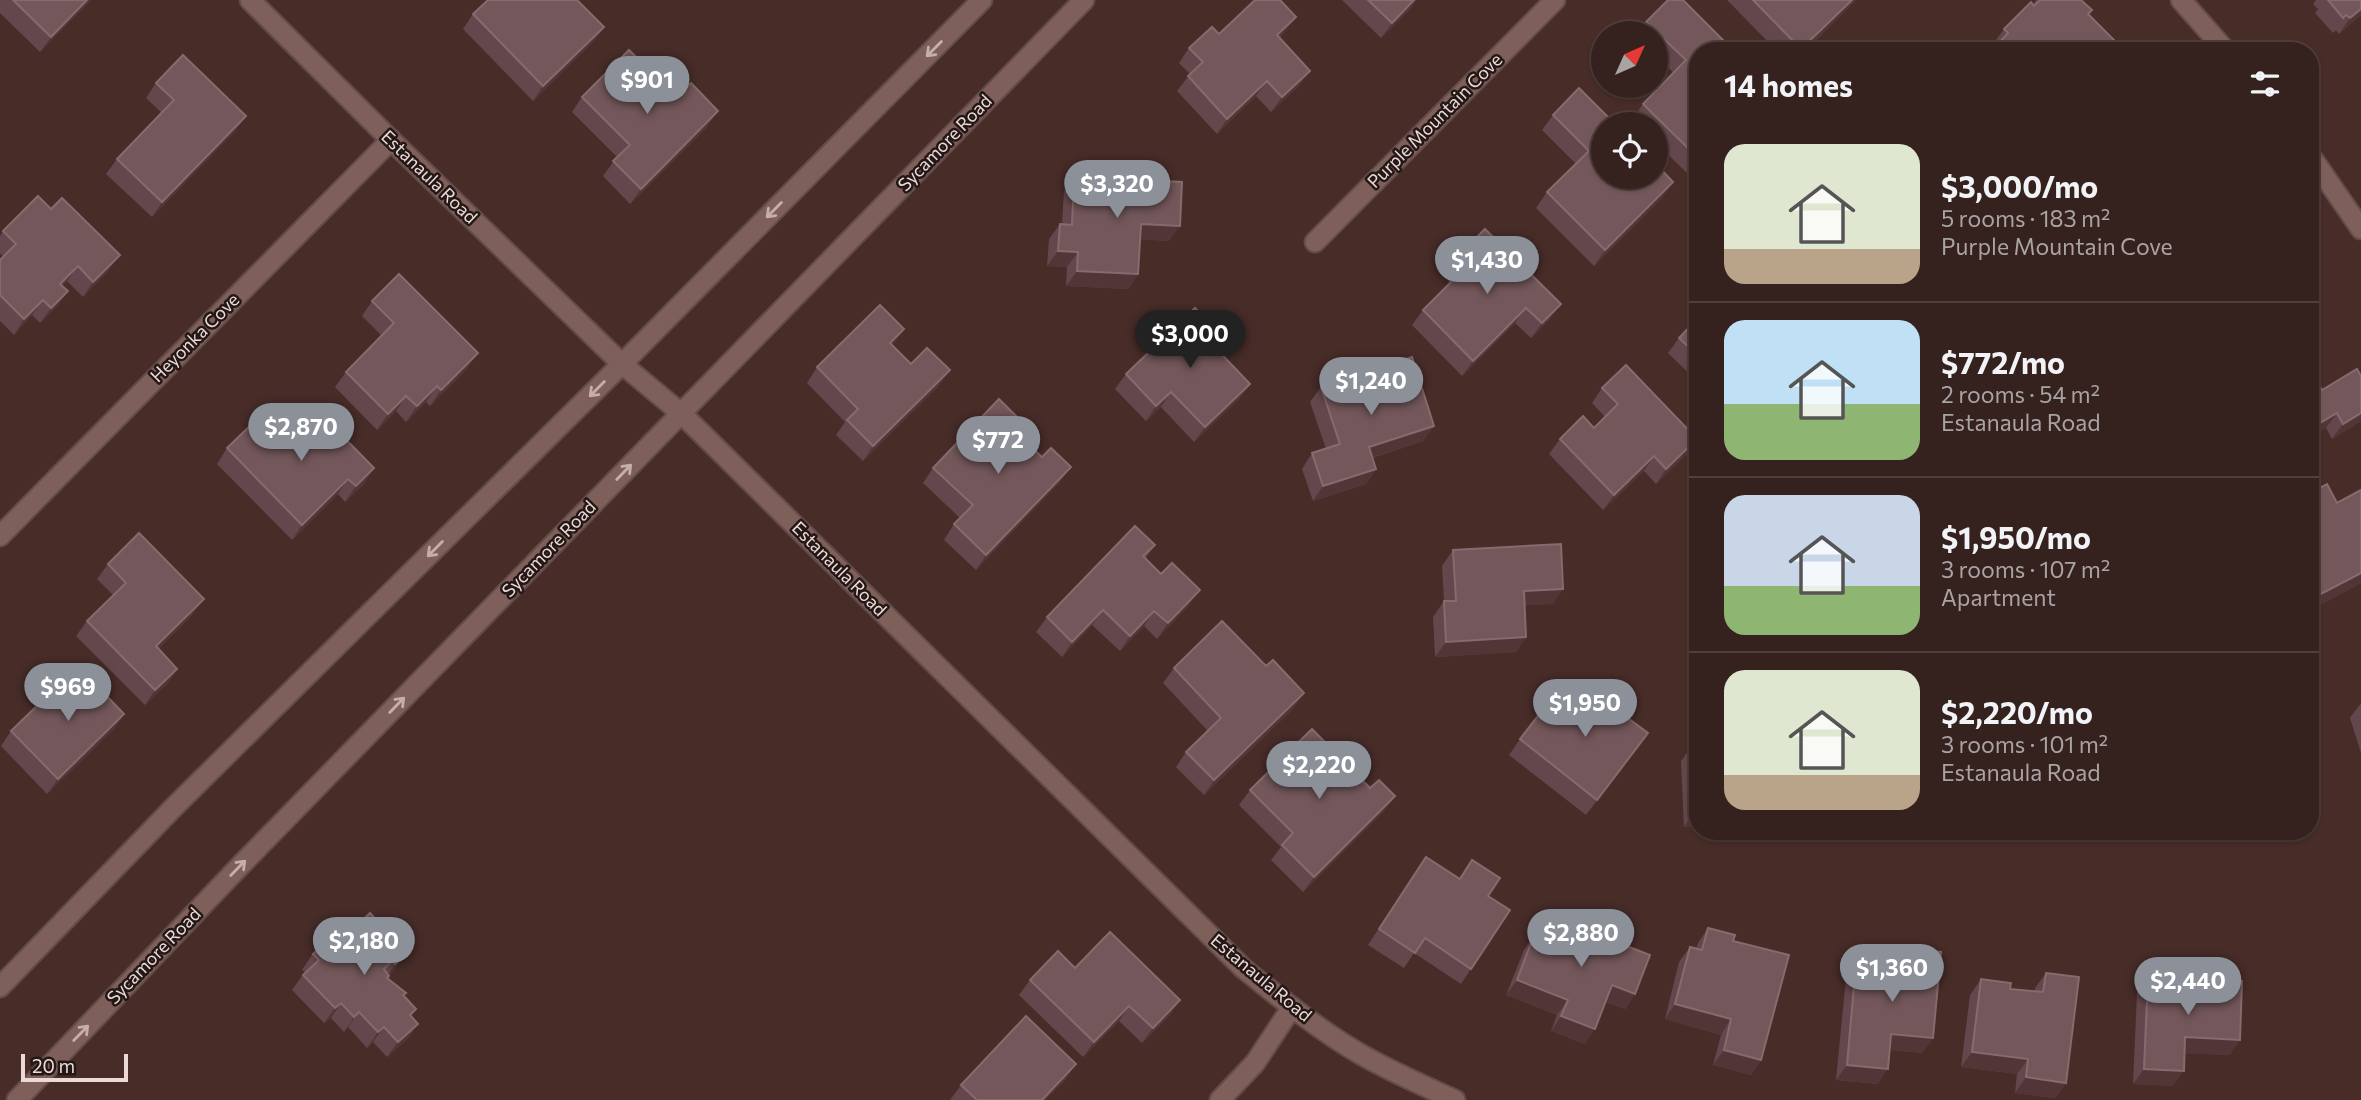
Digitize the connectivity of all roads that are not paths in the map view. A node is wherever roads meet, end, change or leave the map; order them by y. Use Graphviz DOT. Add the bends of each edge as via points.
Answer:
graph roads {
  1 [pos="250,0"];
  2 [pos="982,0"];
  3 [pos="1084,0"];
  4 [pos="1555,0"];
  5 [pos="2181,0"];
  6 [pos="2218,42"];
  7 [pos="391,140"];
  8 [pos="2319,168"];
  9 [pos="2361,229"];
  10 [pos="1315,242"];
  11 [pos="622,364"];
  12 [pos="682,414"];
  13 [pos="0,537"];
  14 [pos="0,987"];
  15 [pos="1292,1007"];
  16 [pos="17,1100"];
  17 [pos="1220,1100"];
  18 [pos="1455,1100"];
  1 -- 7 [label="street, Estanaula Road"];
  2 -- 11 [label="street, one-way"];
  3 -- 12 [label="street, Sycamore Road"];
  4 -- 10 [label="street, Purple Mountain Cove"];
  5 -- 6 [label="street"];
  7 -- 11 [label="street, Estanaula Road"];
  7 -- 13 [label="street, Heyonka Cove"];
  8 -- 9 [label="street"];
  11 -- 12 [label="street, Estanaula Road"];
  11 -- 14 [label="street, one-way" via="175,806"];
  12 -- 15 [label="street, Estanaula Road" via="1243,968"];
  16 -- 12 [label="street, Sycamore Road, one-way"];
  15 -- 17 [label="street" via="1255,1063"];
  15 -- 18 [label="street, Estanaula Road" via="1360,1054"];
}
